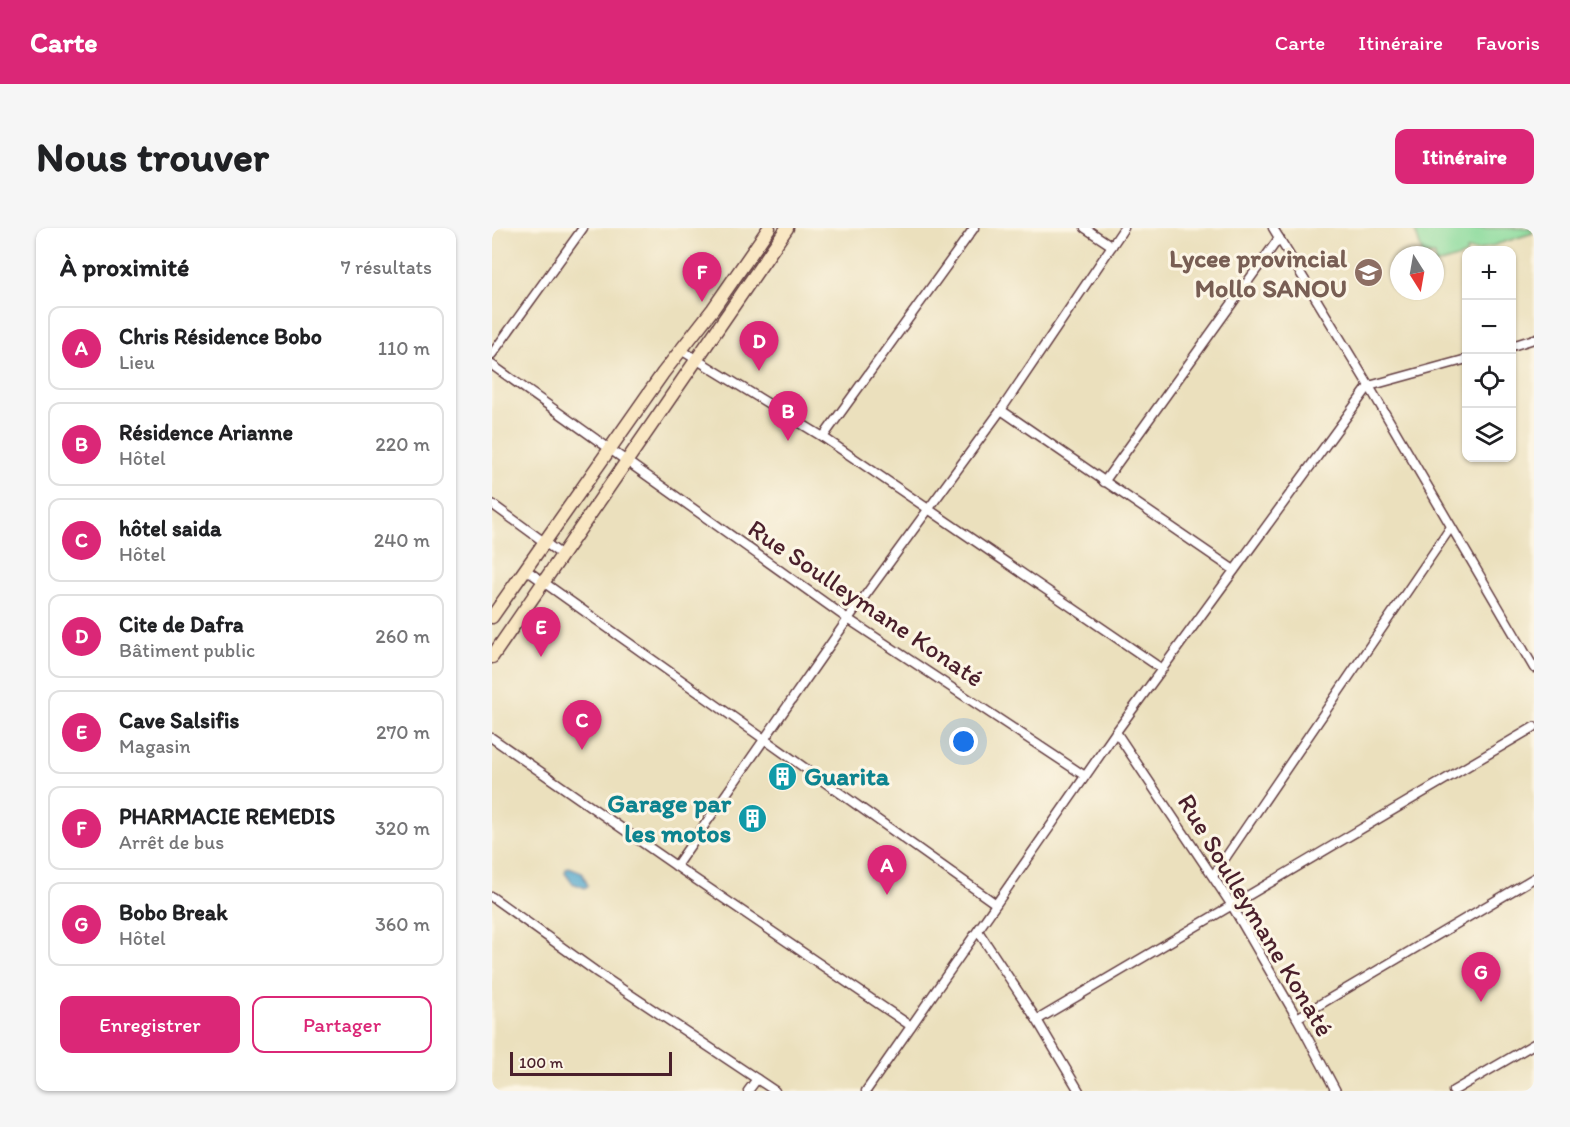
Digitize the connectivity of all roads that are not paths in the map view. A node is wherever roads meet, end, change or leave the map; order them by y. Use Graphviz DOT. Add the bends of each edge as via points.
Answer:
graph roads {
  1 [pos="583,228"];
  2 [pos="770,228"];
  3 [pos="787,228"];
  4 [pos="974,228"];
  5 [pos="1085,228"];
  6 [pos="1124,228"];
  7 [pos="1273,228"];
  8 [pos="1279,238"];
  9 [pos="1112,246"];
  10 [pos="1534,339"];
  11 [pos="1516,345"];
  12 [pos="681,350"];
  13 [pos="492,354"];
  14 [pos="1462,359"];
  15 [pos="698,360"];
  16 [pos="492,365"];
  17 [pos="1369,386"];
  18 [pos="1001,410"];
  19 [pos="823,437"];
  20 [pos="609,449"];
  21 [pos="626,461"];
  22 [pos="1104,482"];
  23 [pos="492,504"];
  24 [pos="927,510"];
  25 [pos="1451,526"];
  26 [pos="544,542"];
  27 [pos="562,555"];
  28 [pos="525,569"];
  29 [pos="1234,570"];
  30 [pos="543,582"];
  31 [pos="492,617"];
  32 [pos="848,619"];
  33 [pos="492,657"];
  34 [pos="1534,668"];
  35 [pos="1162,669"];
  36 [pos="1534,727"];
  37 [pos="1116,732"];
  38 [pos="492,738"];
  39 [pos="764,738"];
  40 [pos="1085,776"];
  41 [pos="676,866"];
  42 [pos="1213,876"];
  43 [pos="1534,878"];
  44 [pos="492,897"];
  45 [pos="996,904"];
  46 [pos="1231,904"];
  47 [pos="978,931"];
  48 [pos="1297,1018"];
  49 [pos="1037,1020"];
  50 [pos="911,1026"];
  51 [pos="1534,1044"];
  52 [pos="758,1079"];
  53 [pos="748,1091"];
  54 [pos="775,1091"];
  55 [pos="866,1091"];
  56 [pos="1079,1091"];
  57 [pos="1336,1091"];
  58 [pos="1454,1091"];
  1 -- 13 [label="street"];
  2 -- 12 [label="main road"];
  3 -- 15 [label="main road"];
  4 -- 19 [label="street"];
  5 -- 9 [label="street"];
  6 -- 9 [label="street"];
  7 -- 8 [label="street"];
  8 -- 17 [label="street"];
  8 -- 22 [label="street"];
  9 -- 18 [label="street"];
  10 -- 11 [label="street"];
  12 -- 15 [label="street"];
  12 -- 20 [label="main road"];
  14 -- 17 [label="street"];
  15 -- 19 [label="street"];
  15 -- 21 [label="main road"];
  16 -- 20 [label="street, Rue Soulleymane Konaté"];
  17 -- 25 [label="street"];
  17 -- 29 [label="street"];
  18 -- 22 [label="street"];
  18 -- 24 [label="street"];
  19 -- 24 [label="street"];
  20 -- 21 [label="street, Rue Soulleymane Konaté"];
  20 -- 26 [label="main road"];
  21 -- 27 [label="main road"];
  21 -- 32 [label="street, Rue Soulleymane Konaté"];
  22 -- 29 [label="street"];
  23 -- 26 [label="street"];
  24 -- 32 [label="street"];
  24 -- 35 [label="street"];
  25 -- 34 [label="street"];
  25 -- 42 [label="street"];
  26 -- 27 [label="street"];
  26 -- 28 [label="main road"];
  27 -- 30 [label="main road"];
  28 -- 30 [label="street"];
  28 -- 31 [label="main road"];
  29 -- 35 [label="street"];
  30 -- 33 [label="main road"];
  30 -- 39 [label="street"];
  32 -- 39 [label="street"];
  32 -- 40 [label="street, Rue Soulleymane Konaté"];
  35 -- 37 [label="street"];
  36 -- 46 [label="street"];
  37 -- 40 [label="street"];
  37 -- 42 [label="street, Rue Soulleymane Konaté"];
  38 -- 41 [label="street"];
  39 -- 41 [label="street"];
  39 -- 45 [label="street"];
  40 -- 45 [label="street"];
  41 -- 50 [label="street"];
  42 -- 46 [label="street, Rue Soulleymane Konaté"];
  43 -- 48 [label="street"];
  44 -- 52 [label="street"];
  45 -- 47 [label="street"];
  46 -- 48 [label="street, Rue Soulleymane Konaté"];
  46 -- 49 [label="street"];
  47 -- 49 [label="street"];
  47 -- 50 [label="street"];
  48 -- 57 [label="street, Rue Soulleymane Konaté"];
  49 -- 56 [label="street"];
  50 -- 55 [label="street"];
  51 -- 58 [label="street"];
  52 -- 53 [label="street"];
  52 -- 54 [label="street"];
}
